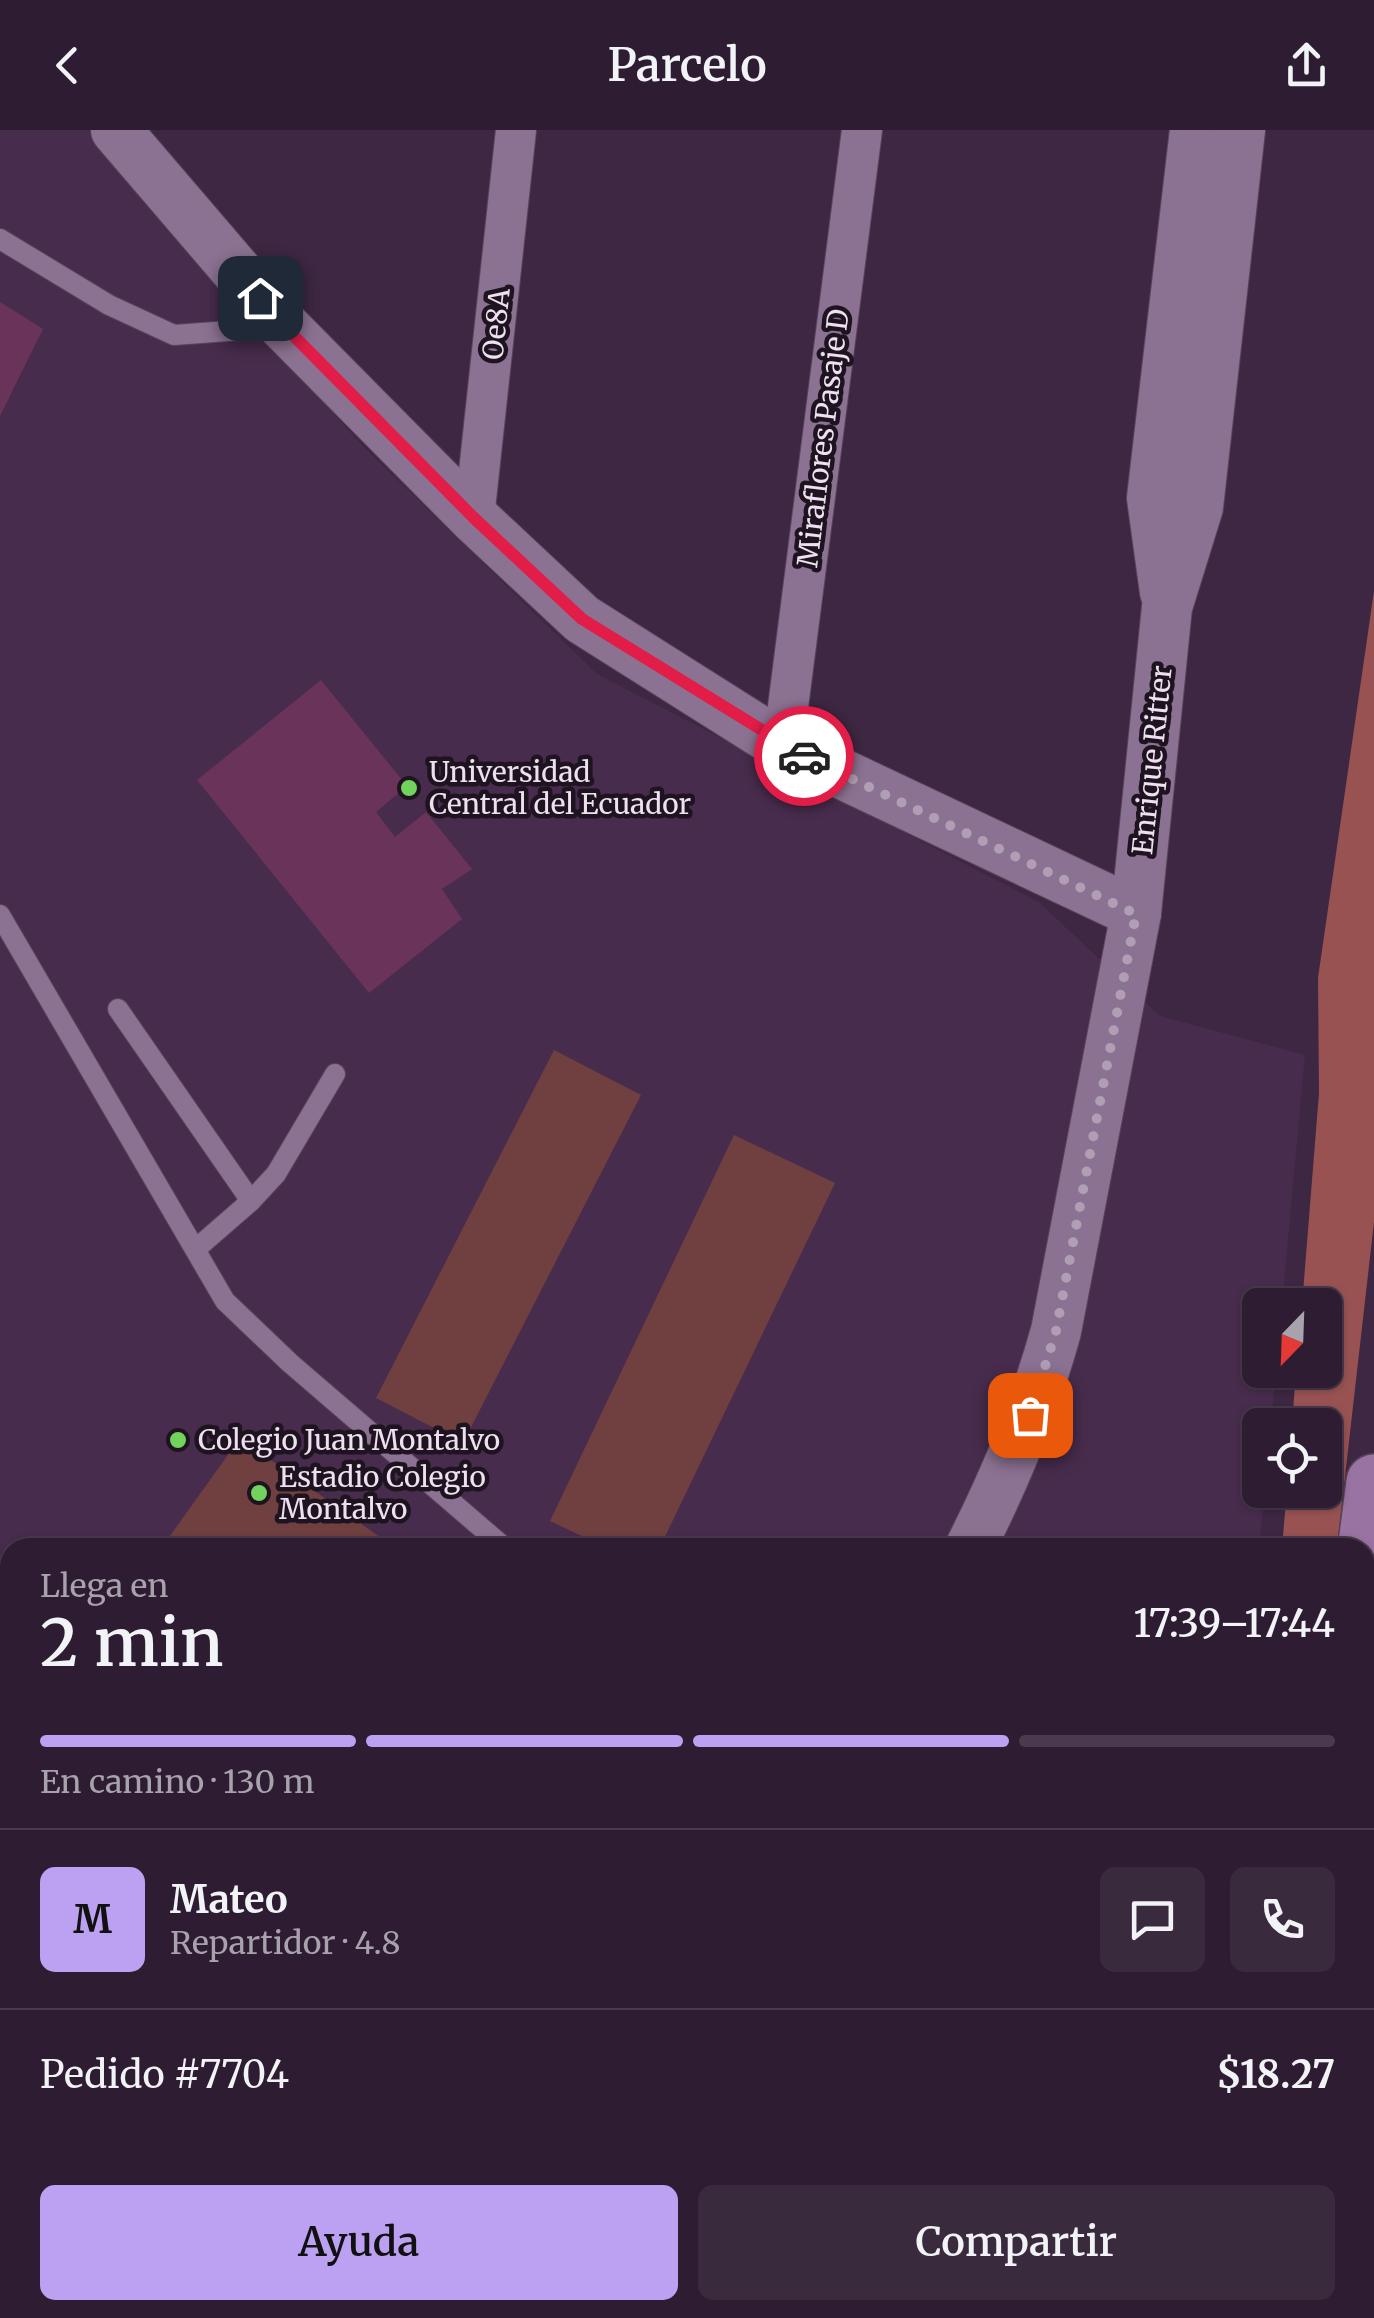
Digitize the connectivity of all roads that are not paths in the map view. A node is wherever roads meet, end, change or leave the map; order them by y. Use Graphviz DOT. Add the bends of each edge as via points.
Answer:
graph roads {
  1 [pos="116,130"];
  2 [pos="516,130"];
  3 [pos="862,130"];
  4 [pos="1195,130"];
  5 [pos="1240,130"];
  6 [pos="0,239"];
  7 [pos="284,326"];
  8 [pos="474,518"];
  9 [pos="1168,607"];
  10 [pos="783,746"];
  11 [pos="1136,914"];
  12 [pos="0,915"];
  13 [pos="118,1009"];
  14 [pos="335,1074"];
  15 [pos="252,1201"];
  16 [pos="197,1248"];
  17 [pos="1374,1482"];
  18 [pos="493,1538"];
  19 [pos="975,1538"];
  20 [pos="1367,1538"];
  1 -- 7 [label="street"];
  2 -- 8 [label="street, Oe8A"];
  3 -- 10 [label="street, Miraflores Pasaje D"];
  4 -- 9 [label="street, Enrique Ritter" via="1152,498"];
  5 -- 9 [label="street, Enrique Ritter" via="1198,507"];
  6 -- 7 [label="lane" via="174,335"];
  7 -- 8 [label="street"];
  8 -- 10 [label="street" via="582,619"];
  9 -- 11 [label="street, Enrique Ritter"];
  10 -- 11 [label="street"];
  11 -- 19 [label="street, Enrique Ritter" via="1056,1331 1021,1440"];
  12 -- 16 [label="lane"];
  13 -- 15 [label="lane"];
  14 -- 15 [label="lane" via="276,1174"];
  15 -- 16 [label="lane"];
  16 -- 18 [label="lane" via="238,1313"];
  17 -- 20 [label="main road"];
}
